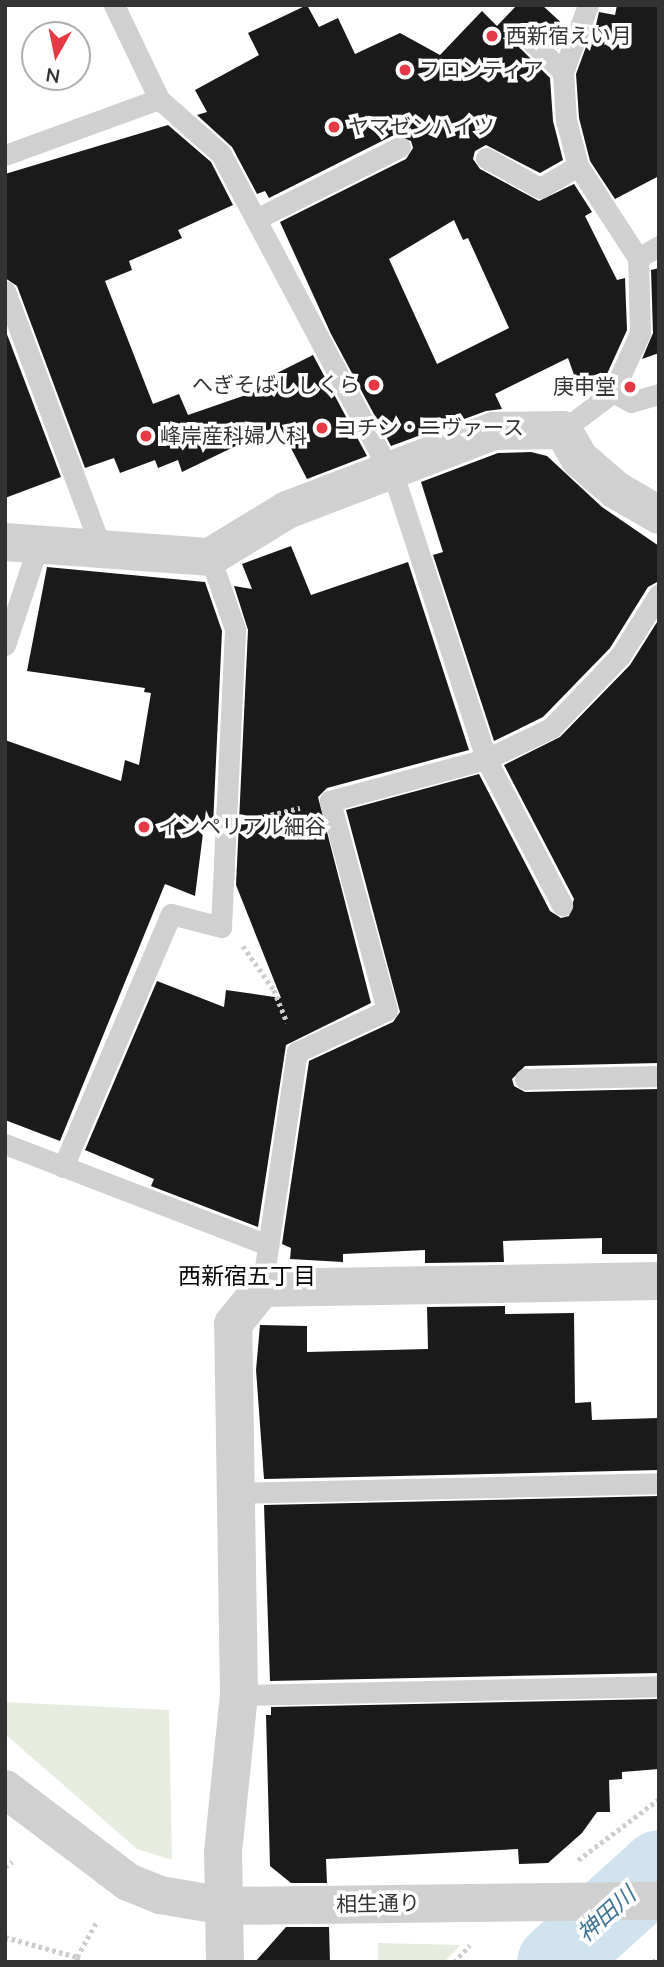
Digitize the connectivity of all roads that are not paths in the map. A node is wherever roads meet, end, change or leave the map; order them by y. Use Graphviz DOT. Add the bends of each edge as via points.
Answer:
graph roads {
  1 [pos="114,5"];
  2 [pos="588,5"];
  3 [pos="525,35"];
  4 [pos="563,72"];
  5 [pos="159,99"];
  6 [pos="400,147"];
  7 [pos="5,155"];
  8 [pos="486,158"];
  9 [pos="578,166"];
  10 [pos="256,219"];
  11 [pos="659,246"];
  12 [pos="638,258"];
  13 [pos="5,291"];
  14 [pos="613,393"];
  15 [pos="659,394"];
  16 [pos="563,430"];
  17 [pos="386,471"];
  18 [pos="659,515"];
  19 [pos="22,544"];
  20 [pos="102,550"];
  21 [pos="210,556"];
  22 [pos="659,594"];
  23 [pos="5,645"];
  24 [pos="486,759"];
  25 [pos="562,905"];
  26 [pos="659,1076"];
  27 [pos="525,1079"];
  28 [pos="5,1144"];
  29 [pos="63,1167"];
  30 [pos="268,1245"];
  31 [pos="659,1281"];
  32 [pos="262,1288"];
  33 [pos="659,1483"];
  34 [pos="234,1493"];
  35 [pos="659,1686"];
  36 [pos="239,1695"];
  37 [pos="5,1790"];
  38 [pos="659,1901"];
  39 [pos="225,1906"];
  40 [pos="225,1962"];
  1 -- 5 [label="lane"];
  2 -- 4 [label="lane"];
  3 -- 4 [label="lane"];
  4 -- 9 [label="lane" via="566,120"];
  5 -- 7 [label="lane"];
  5 -- 10 [label="lane" via="221,154"];
  6 -- 10 [label="lane"];
  8 -- 9 [label="lane" via="540,188"];
  9 -- 12 [label="lane"];
  10 -- 17 [label="lane"];
  11 -- 12 [label="lane"];
  12 -- 14 [label="lane" via="640,333"];
  13 -- 20 [label="lane"];
  14 -- 15 [label="lane" via="631,402"];
  14 -- 16 [label="lane"];
  16 -- 17 [label="street" via="494,431"];
  16 -- 18 [label="street" via="580,459 616,490"];
  17 -- 21 [label="street" via="287,510"];
  17 -- 24 [label="lane" via="396,483"];
  19 -- 20 [label="street"];
  19 -- 23 [label="lane"];
  20 -- 21 [label="street"];
  21 -- 29 [label="lane" via="235,629 221,928 171,914"];
  22 -- 24 [label="lane" via="620,656 551,728"];
  24 -- 25 [label="lane"];
  24 -- 30 [label="lane" via="330,801 387,1010 297,1052"];
  26 -- 27 [label="lane"];
  28 -- 29 [label="lane"];
  29 -- 30 [label="lane"];
  30 -- 32 [label="lane"];
  31 -- 32 [label="street"];
  32 -- 34 [label="street" via="233,1324"];
  33 -- 34 [label="lane"];
  34 -- 36 [label="street"];
  35 -- 36 [label="lane"];
  36 -- 39 [label="street" via="223,1852"];
  37 -- 39 [label="street, 相生通り" via="128,1882 160,1895"];
  38 -- 39 [label="street, 相生通り"];
  39 -- 40 [label="street"];
}
